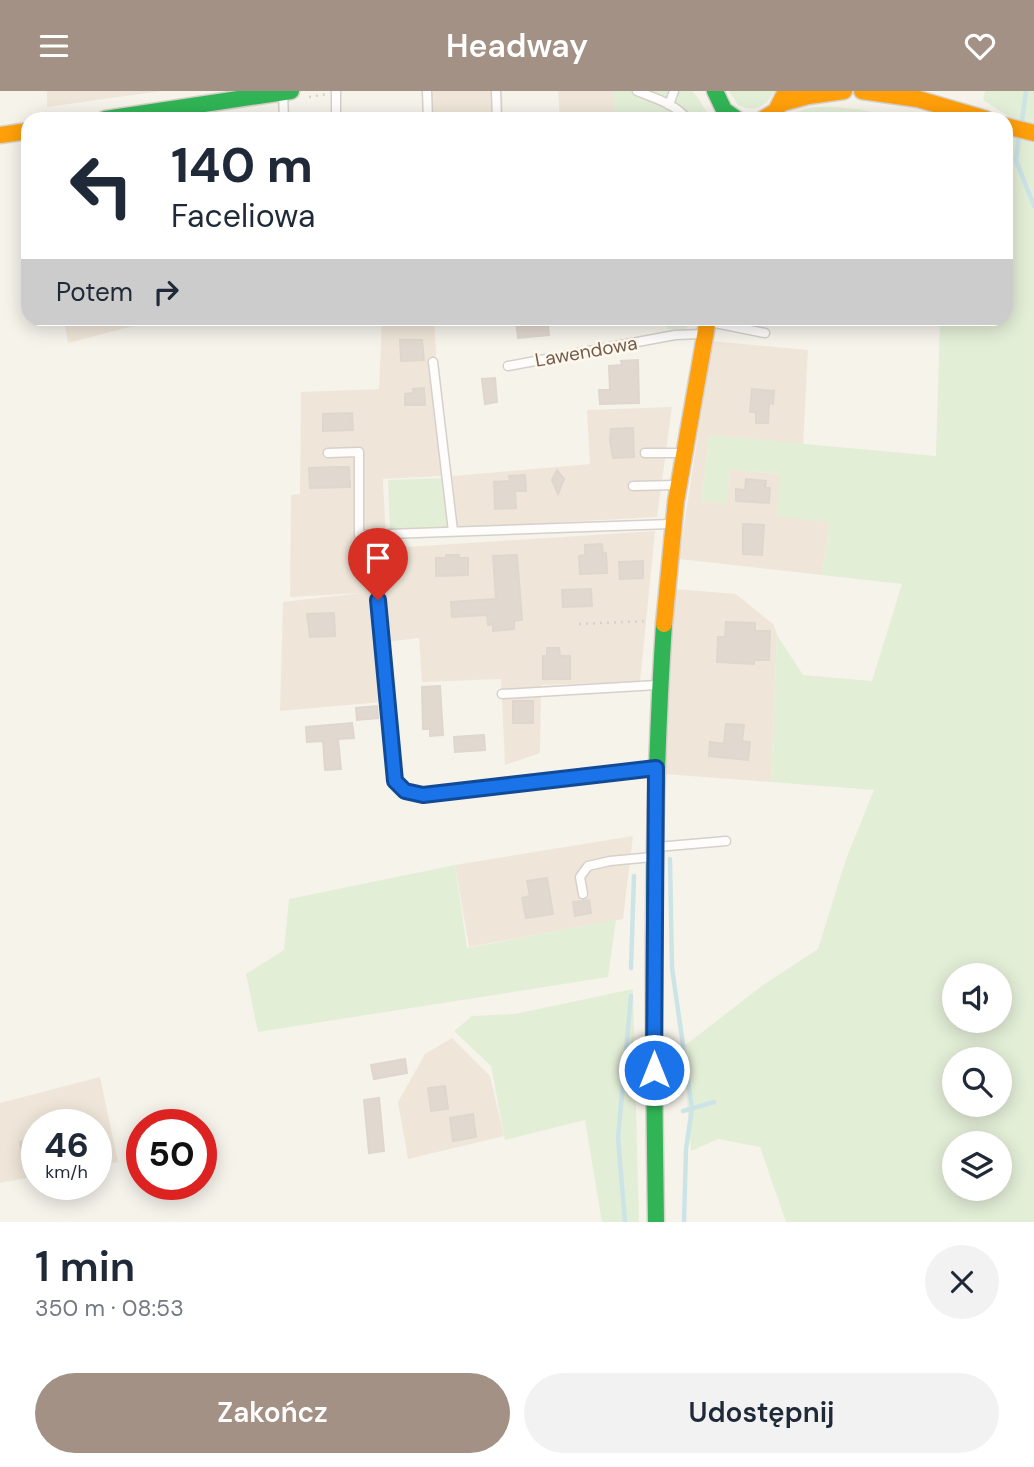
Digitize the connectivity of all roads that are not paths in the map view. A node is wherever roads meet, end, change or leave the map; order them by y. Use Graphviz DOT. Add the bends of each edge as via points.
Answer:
graph roads {
  1 [pos="286,91"];
  2 [pos="335,91"];
  3 [pos="427,91"];
  4 [pos="496,91"];
  5 [pos="637,91"];
  6 [pos="674,91"];
  7 [pos="715,91"];
  8 [pos="844,91"];
  9 [pos="862,91"];
  10 [pos="784,97"];
  11 [pos="669,105"];
  12 [pos="150,112"];
  13 [pos="284,112"];
  14 [pos="336,112"];
  15 [pos="428,112"];
  16 [pos="497,112"];
  17 [pos="678,112"];
  18 [pos="726,112"];
  19 [pos="773,112"];
  20 [pos="962,112"];
  21 [pos="1013,127"];
  22 [pos="21,132"];
  23 [pos="1034,133"];
  24 [pos="0,135"];
  25 [pos="704,326"];
  26 [pos="707,326"];
  27 [pos="714,326"];
  28 [pos="765,333"];
  29 [pos="433,362"];
  30 [pos="508,366"];
  31 [pos="328,453"];
  32 [pos="645,453"];
  33 [pos="684,453"];
  34 [pos="679,485"];
  35 [pos="633,486"];
  36 [pos="673,524"];
  37 [pos="453,531"];
  38 [pos="378,600"];
  39 [pos="660,684"];
  40 [pos="502,694"];
  41 [pos="656,768"];
  42 [pos="726,841"];
  43 [pos="655,852"];
  44 [pos="583,894"];
  45 [pos="656,1222"];
  1 -- 12 [label="main road"];
  1 -- 13 [label="lane"];
  2 -- 14 [label="lane"];
  3 -- 15 [label="lane"];
  4 -- 16 [label="lane"];
  5 -- 11 [label="lane"];
  6 -- 11 [label="lane"];
  7 -- 18 [label="main road"];
  8 -- 10 [label="main road"];
  9 -- 20 [label="main road" via="918,99"];
  10 -- 19 [label="main road"];
  11 -- 17 [label="lane"];
  21 -- 23 [label="main road"];
  22 -- 24 [label="main road"];
  25 -- 30 [label="lane, Lawendowa"];
  26 -- 33 [label="main road"];
  27 -- 28 [label="lane, Lawendowa"];
  29 -- 37 [label="lane"];
  31 -- 37 [label="lane" via="359,453 359,535"];
  32 -- 33 [label="lane"];
  33 -- 34 [label="main road"];
  34 -- 35 [label="lane"];
  34 -- 36 [label="main road"];
  36 -- 37 [label="lane"];
  36 -- 39 [label="main road"];
  38 -- 41 [label="lane" via="395,781 405,791 423,795"];
  39 -- 40 [label="lane"];
  39 -- 41 [label="main road"];
  41 -- 43 [label="main road"];
  42 -- 43 [label="lane"];
  43 -- 44 [label="lane" via="588,866 580,877"];
  43 -- 45 [label="main road"];
}
